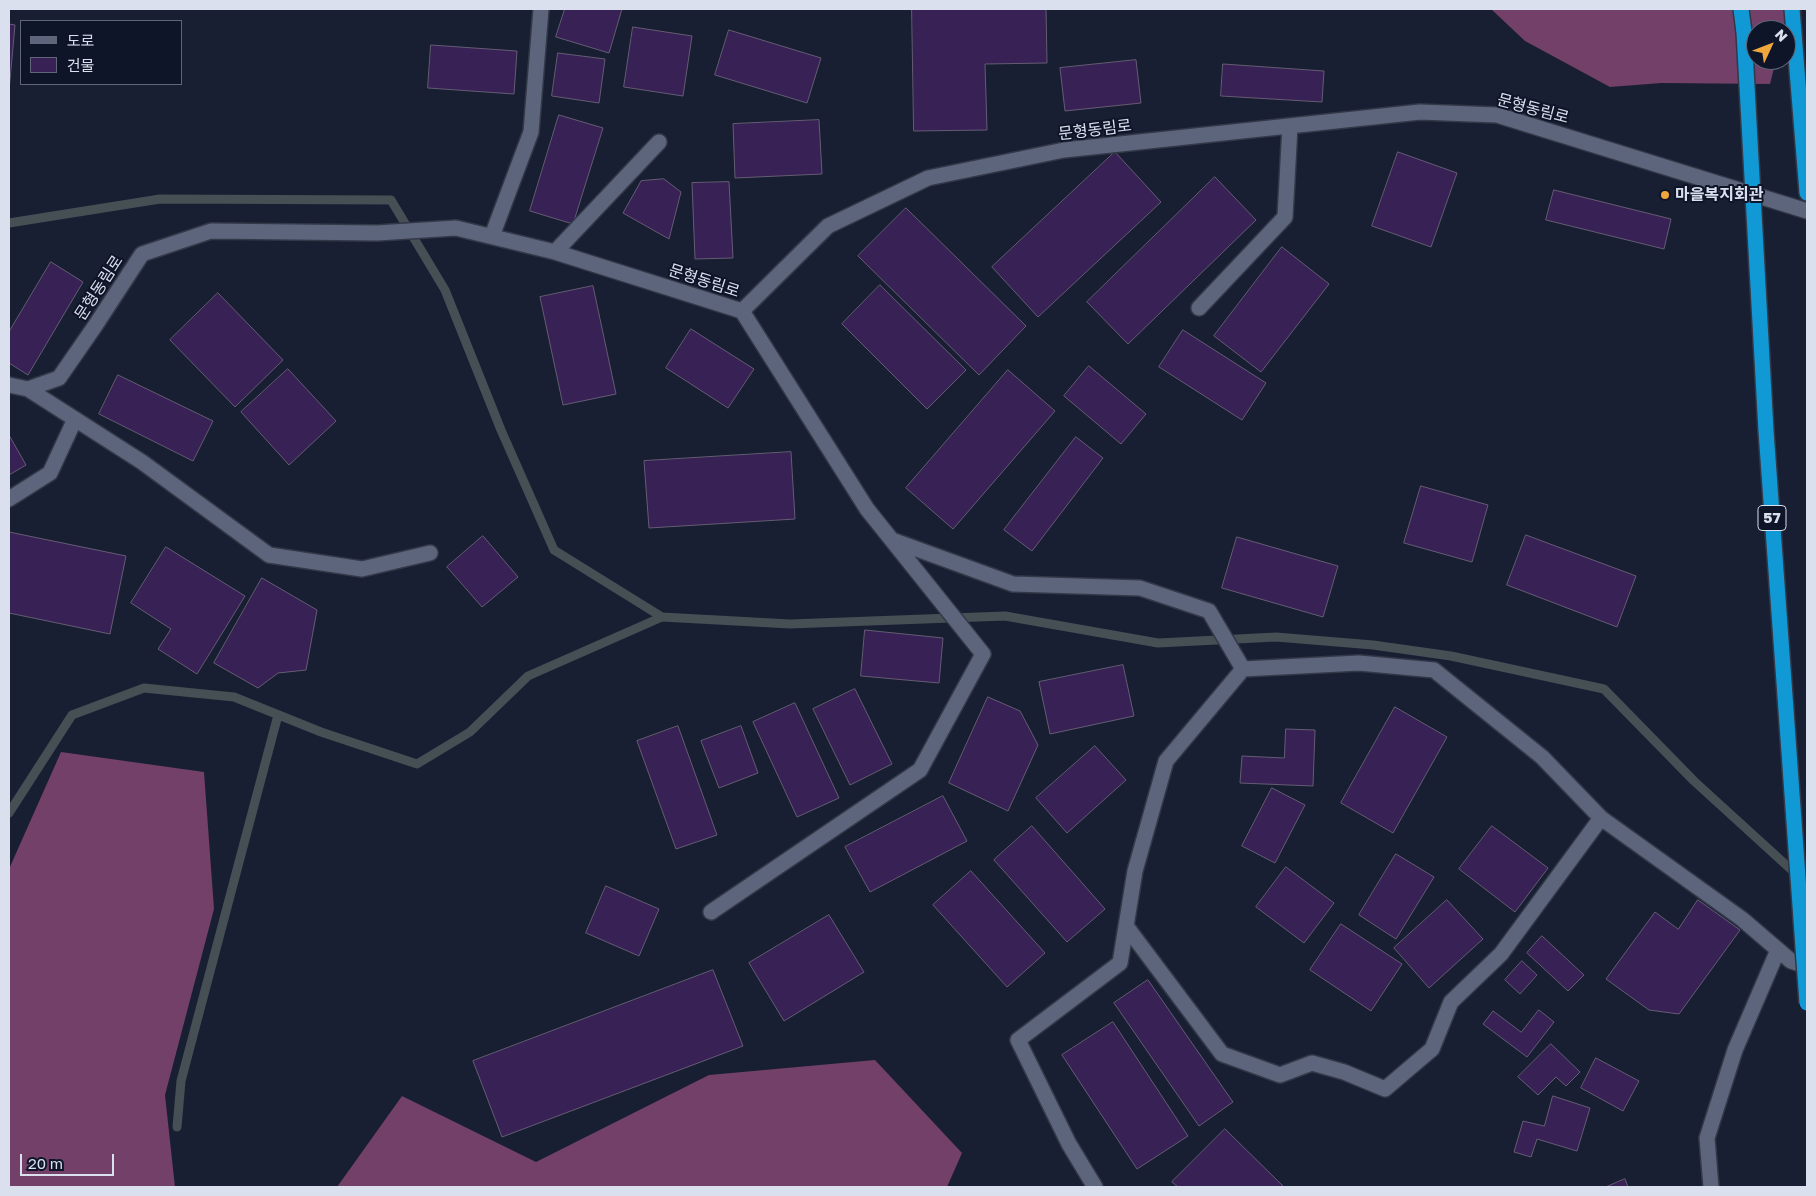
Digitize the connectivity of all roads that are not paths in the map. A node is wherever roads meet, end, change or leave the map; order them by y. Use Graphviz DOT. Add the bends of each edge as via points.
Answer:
graph roads {
  1 [pos="541,9"];
  2 [pos="1741,9"];
  3 [pos="1794,9"];
  4 [pos="1290,126"];
  5 [pos="659,142"];
  6 [pos="1807,193"];
  7 [pos="1807,211"];
  8 [pos="492,236"];
  9 [pos="555,252"];
  10 [pos="1199,308"];
  11 [pos="742,311"];
  12 [pos="9,385"];
  13 [pos="28,389"];
  14 [pos="75,419"];
  15 [pos="9,498"];
  16 [pos="892,540"];
  17 [pos="430,553"];
  18 [pos="1240,664"];
  19 [pos="1601,818"];
  20 [pos="711,912"];
  21 [pos="1126,926"];
  22 [pos="1778,950"];
  23 [pos="1807,966"];
  24 [pos="1807,1003"];
  25 [pos="1095,1187"];
  26 [pos="1711,1187"];
  1 -- 8 [label="street" via="531,132"];
  2 -- 24 [label="highway, 57, bridge" via="1767,440"];
  3 -- 6 [label="highway"];
  4 -- 7 [label="street, 문형동림로" via="1420,112 1497,115"];
  4 -- 10 [label="street" via="1285,217"];
  4 -- 11 [label="street, 문형동림로" via="1064,150 928,178 828,226"];
  5 -- 9 [label="street"];
  8 -- 9 [label="street, 문형동림로"];
  8 -- 13 [label="street, 문형동림로" via="456,228 387,232 211,231 142,254 59,378"];
  9 -- 11 [label="street, 문형동림로"];
  11 -- 16 [label="street" via="866,509"];
  12 -- 13 [label="street"];
  13 -- 14 [label="street"];
  14 -- 15 [label="street" via="50,474"];
  14 -- 17 [label="street" via="142,462 268,555 362,569"];
  16 -- 18 [label="street" via="1013,584 1140,588 1209,611"];
  16 -- 20 [label="street" via="983,654 920,770"];
  18 -- 19 [label="street" via="1359,663 1434,670 1542,757"];
  18 -- 21 [label="street" via="1166,761 1135,871"];
  19 -- 21 [label="street" via="1501,954 1451,1002 1432,1049 1384,1089 1312,1063 1280,1075 1222,1054"];
  19 -- 22 [label="street" via="1742,920"];
  21 -- 25 [label="street" via="1120,963 1018,1040"];
  22 -- 23 [label="street" via="1791,961"];
  22 -- 26 [label="street" via="1735,1050 1707,1138"];
}
